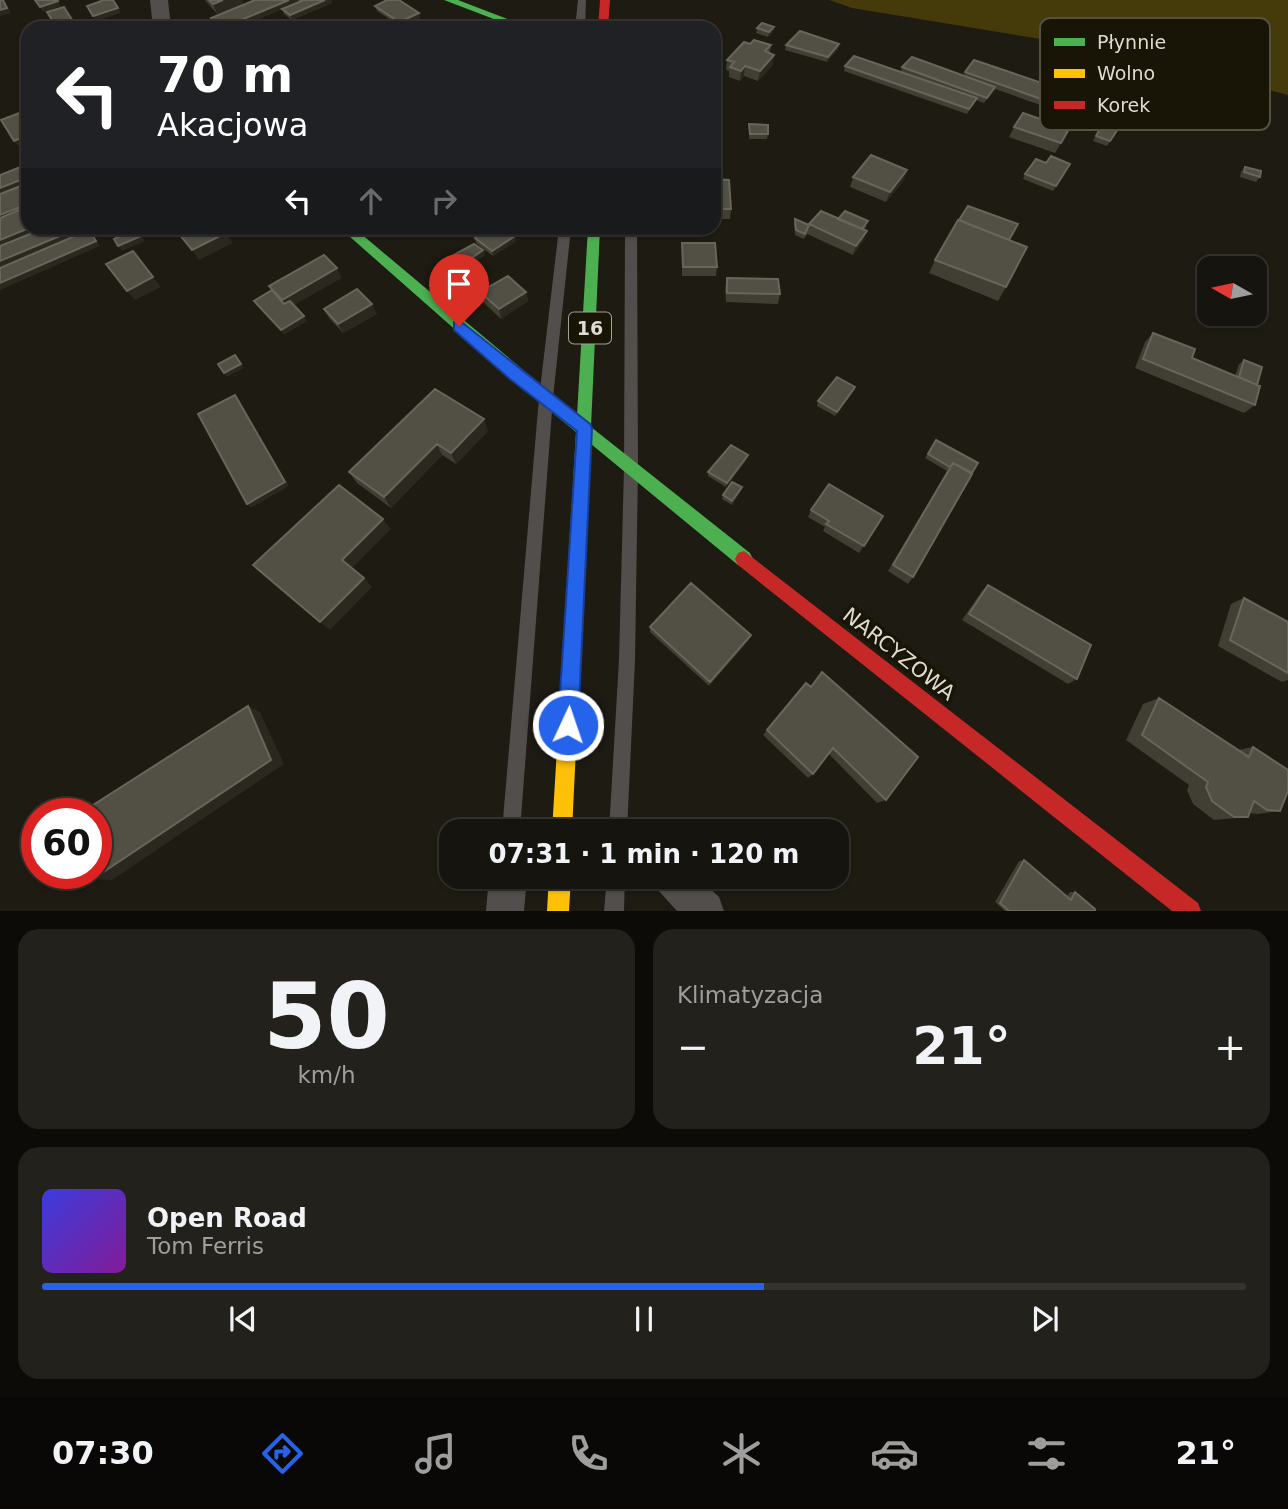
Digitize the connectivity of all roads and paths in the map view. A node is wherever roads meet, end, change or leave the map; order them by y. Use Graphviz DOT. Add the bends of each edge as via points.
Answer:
graph roads {
  1 [pos="159,0"];
  2 [pos="449,0"];
  3 [pos="582,0"];
  4 [pos="605,0"];
  5 [pos="161,21"];
  6 [pos="507,21"];
  7 [pos="580,21"];
  8 [pos="604,21"];
  9 [pos="354,235"];
  10 [pos="564,235"];
  11 [pos="594,235"];
  12 [pos="631,235"];
  13 [pos="546,398"];
  14 [pos="584,428"];
  15 [pos="632,468"];
  16 [pos="512,819"];
  17 [pos="563,819"];
  18 [pos="619,819"];
  19 [pos="507,889"];
  20 [pos="559,889"];
  21 [pos="615,889"];
  22 [pos="683,889"];
  23 [pos="505,911"];
  24 [pos="558,911"];
  25 [pos="614,911"];
  26 [pos="705,911"];
  27 [pos="1190,911"];
  1 -- 5 [label="street"];
  2 -- 6 [label="street"];
  3 -- 7 [label="lane"];
  4 -- 8 [label="street"];
  9 -- 13 [label="street, NARCYZOWA"];
  10 -- 13 [label="lane"];
  11 -- 14 [label="street, 16"];
  12 -- 15 [label="lane"];
  13 -- 14 [label="street, NARCYZOWA"];
  13 -- 16 [label="lane"];
  14 -- 15 [label="street, NARCYZOWA"];
  14 -- 17 [label="street, 16"];
  15 -- 18 [label="lane"];
  15 -- 27 [label="street, NARCYZOWA"];
  19 -- 23 [label="street"];
  20 -- 24 [label="street"];
  21 -- 25 [label="lane"];
  22 -- 26 [label="street"];
}
